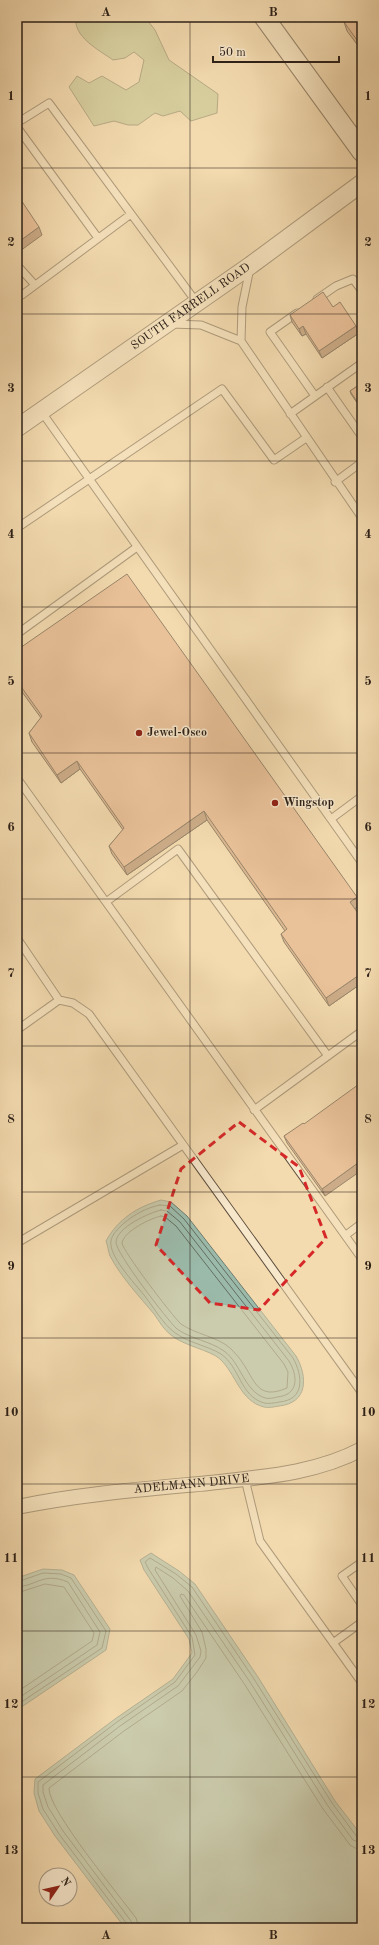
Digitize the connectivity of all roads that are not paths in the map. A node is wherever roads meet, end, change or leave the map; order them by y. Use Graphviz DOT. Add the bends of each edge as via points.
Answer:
graph roads {
  1 [pos="264,17"];
  2 [pos="18,129"];
  3 [pos="362,152"];
  4 [pos="362,183"];
  5 [pos="132,214"];
  6 [pos="98,238"];
  7 [pos="17,265"];
  8 [pos="251,266"];
  9 [pos="35,285"];
  10 [pos="17,289"];
  11 [pos="362,291"];
  12 [pos="197,303"];
  13 [pos="169,324"];
  14 [pos="241,341"];
  15 [pos="362,363"];
  16 [pos="327,387"];
  17 [pos="316,396"];
  18 [pos="41,411"];
  19 [pos="290,414"];
  20 [pos="17,428"];
  21 [pos="362,437"];
  22 [pos="306,438"];
  23 [pos="362,462"];
  24 [pos="89,479"];
  25 [pos="335,482"];
  26 [pos="362,518"];
  27 [pos="17,528"];
  28 [pos="138,547"];
  29 [pos="17,634"];
  30 [pos="17,778"];
  31 [pos="362,796"];
  32 [pos="331,819"];
  33 [pos="362,863"];
  34 [pos="106,902"];
  35 [pos="17,938"];
  36 [pos="59,1000"];
  37 [pos="17,1030"];
  38 [pos="362,1031"];
  39 [pos="328,1056"];
  40 [pos="254,1110"];
  41 [pos="183,1146"];
  42 [pos="362,1223"];
  43 [pos="346,1235"];
  44 [pos="17,1243"];
  45 [pos="362,1259"];
  46 [pos="362,1393"];
  47 [pos="362,1449"];
  48 [pos="245,1479"];
  49 [pos="17,1507"];
  50 [pos="362,1562"];
  51 [pos="362,1605"];
  52 [pos="362,1622"];
  53 [pos="333,1643"];
  54 [pos="362,1684"];
  1 -- 3 [label="main road"];
  2 -- 5 [label="lane" via="50,103"];
  2 -- 6 [label="lane"];
  4 -- 8 [label="street, SOUTH FARRELL ROAD"];
  5 -- 6 [label="lane"];
  5 -- 12 [label="lane"];
  6 -- 9 [label="lane"];
  7 -- 9 [label="lane"];
  8 -- 12 [label="street, SOUTH FARRELL ROAD"];
  8 -- 14 [label="lane" via="242,307"];
  9 -- 10 [label="lane" via="22,295"];
  11 -- 17 [label="lane" via="353,279 336,286 270,332"];
  12 -- 13 [label="street, SOUTH FARRELL ROAD"];
  13 -- 14 [label="lane" via="201,326"];
  13 -- 18 [label="street, SOUTH FARRELL ROAD"];
  14 -- 19 [label="lane"];
  15 -- 16 [label="lane"];
  16 -- 17 [label="lane"];
  16 -- 21 [label="lane"];
  17 -- 19 [label="lane"];
  18 -- 20 [label="street, SOUTH FARRELL ROAD"];
  18 -- 24 [label="lane"];
  19 -- 22 [label="lane"];
  22 -- 24 [label="lane" via="274,460 222,389"];
  22 -- 25 [label="lane"];
  23 -- 25 [label="lane"];
  24 -- 27 [label="lane"];
  24 -- 28 [label="lane"];
  25 -- 26 [label="lane"];
  28 -- 29 [label="lane"];
  28 -- 32 [label="lane"];
  30 -- 34 [label="lane"];
  31 -- 32 [label="lane"];
  32 -- 33 [label="lane"];
  34 -- 39 [label="lane" via="178,849"];
  34 -- 40 [label="lane"];
  35 -- 36 [label="lane"];
  36 -- 37 [label="lane"];
  36 -- 41 [label="lane" via="73,1002 88,1014"];
  38 -- 39 [label="lane"];
  39 -- 40 [label="lane"];
  40 -- 43 [label="lane"];
  41 -- 44 [label="lane"];
  41 -- 46 [label="lane"];
  42 -- 43 [label="lane"];
  43 -- 45 [label="lane"];
  47 -- 48 [label="street, ADELMANN DRIVE" via="343,1459 298,1472"];
  48 -- 49 [label="street, ADELMANN DRIVE" via="60,1498"];
  48 -- 53 [label="lane" via="260,1541"];
  50 -- 51 [label="lane" via="342,1576"];
  52 -- 53 [label="lane"];
  53 -- 54 [label="lane"];
}
